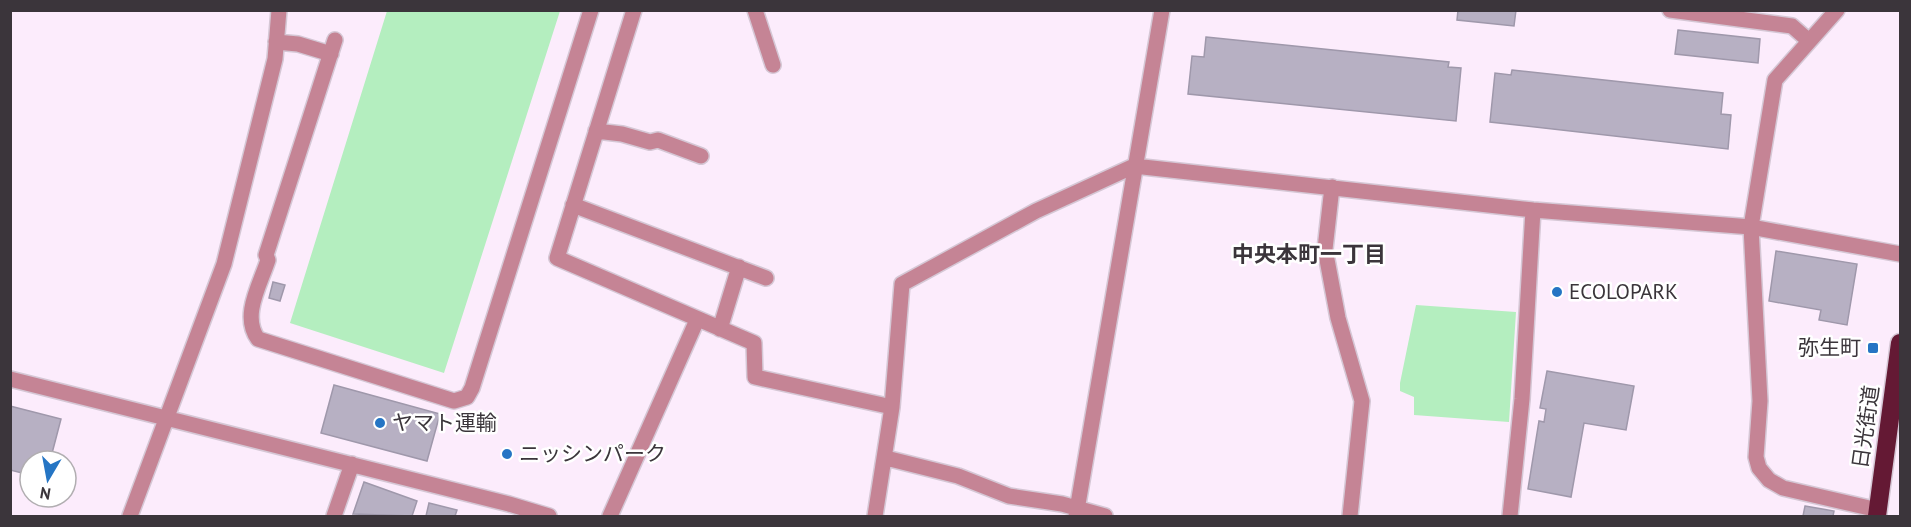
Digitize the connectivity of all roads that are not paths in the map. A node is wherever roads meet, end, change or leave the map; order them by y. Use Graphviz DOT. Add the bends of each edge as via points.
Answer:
graph roads {
  1 [pos="279,10"];
  2 [pos="591,10"];
  3 [pos="634,10"];
  4 [pos="755,10"];
  5 [pos="1162,10"];
  6 [pos="1670,10"];
  7 [pos="1837,10"];
  8 [pos="1809,41"];
  9 [pos="276,42"];
  10 [pos="773,65"];
  11 [pos="597,130"];
  12 [pos="701,156"];
  13 [pos="1134,166"];
  14 [pos="1332,187"];
  15 [pos="573,205"];
  16 [pos="1533,210"];
  17 [pos="1751,227"];
  18 [pos="1900,254"];
  19 [pos="739,267"];
  20 [pos="766,278"];
  21 [pos="697,320"];
  22 [pos="720,329"];
  23 [pos="1900,343"];
  24 [pos="10,379"];
  25 [pos="892,407"];
  26 [pos="166,416"];
  27 [pos="886,458"];
  28 [pos="352,464"];
  29 [pos="1076,513"];
  30 [pos="1877,513"];
  31 [pos="130,516"];
  32 [pos="334,516"];
  33 [pos="549,516"];
  34 [pos="610,516"];
  35 [pos="875,516"];
  36 [pos="1105,516"];
  37 [pos="1350,516"];
  38 [pos="1510,516"];
  1 -- 9 [label="street"];
  2 -- 9 [label="street" via="472,388 467,397 454,401 258,339 252,331 252,308 268,260 266,255 333,47"];
  3 -- 11 [label="street"];
  4 -- 10 [label="street"];
  5 -- 13 [label="street"];
  6 -- 8 [label="street" via="1792,26"];
  7 -- 8 [label="street"];
  8 -- 17 [label="street" via="1775,80"];
  9 -- 26 [label="street" via="224,264"];
  11 -- 12 [label="street" via="650,142 658,140"];
  11 -- 15 [label="street"];
  13 -- 14 [label="street"];
  13 -- 25 [label="street" via="1036,211 902,284"];
  13 -- 29 [label="street"];
  14 -- 16 [label="street"];
  14 -- 37 [label="street" via="1325,249 1338,318 1362,401"];
  15 -- 19 [label="street"];
  15 -- 21 [label="street" via="557,258"];
  16 -- 17 [label="street"];
  16 -- 38 [label="street" via="1522,399"];
  17 -- 18 [label="street"];
  17 -- 30 [label="street" via="1760,401 1756,457 1759,468 1783,488"];
  19 -- 20 [label="street"];
  19 -- 22 [label="street"];
  21 -- 22 [label="street"];
  21 -- 34 [label="street"];
  22 -- 25 [label="street" via="754,343 755,377"];
  23 -- 30 [label="highway, 日光街道"];
  24 -- 26 [label="street"];
  25 -- 27 [label="street"];
  26 -- 28 [label="street"];
  26 -- 31 [label="street"];
  27 -- 29 [label="street"];
  27 -- 35 [label="street"];
  28 -- 32 [label="street"];
  28 -- 33 [label="street"];
  29 -- 36 [label="street"];
}
